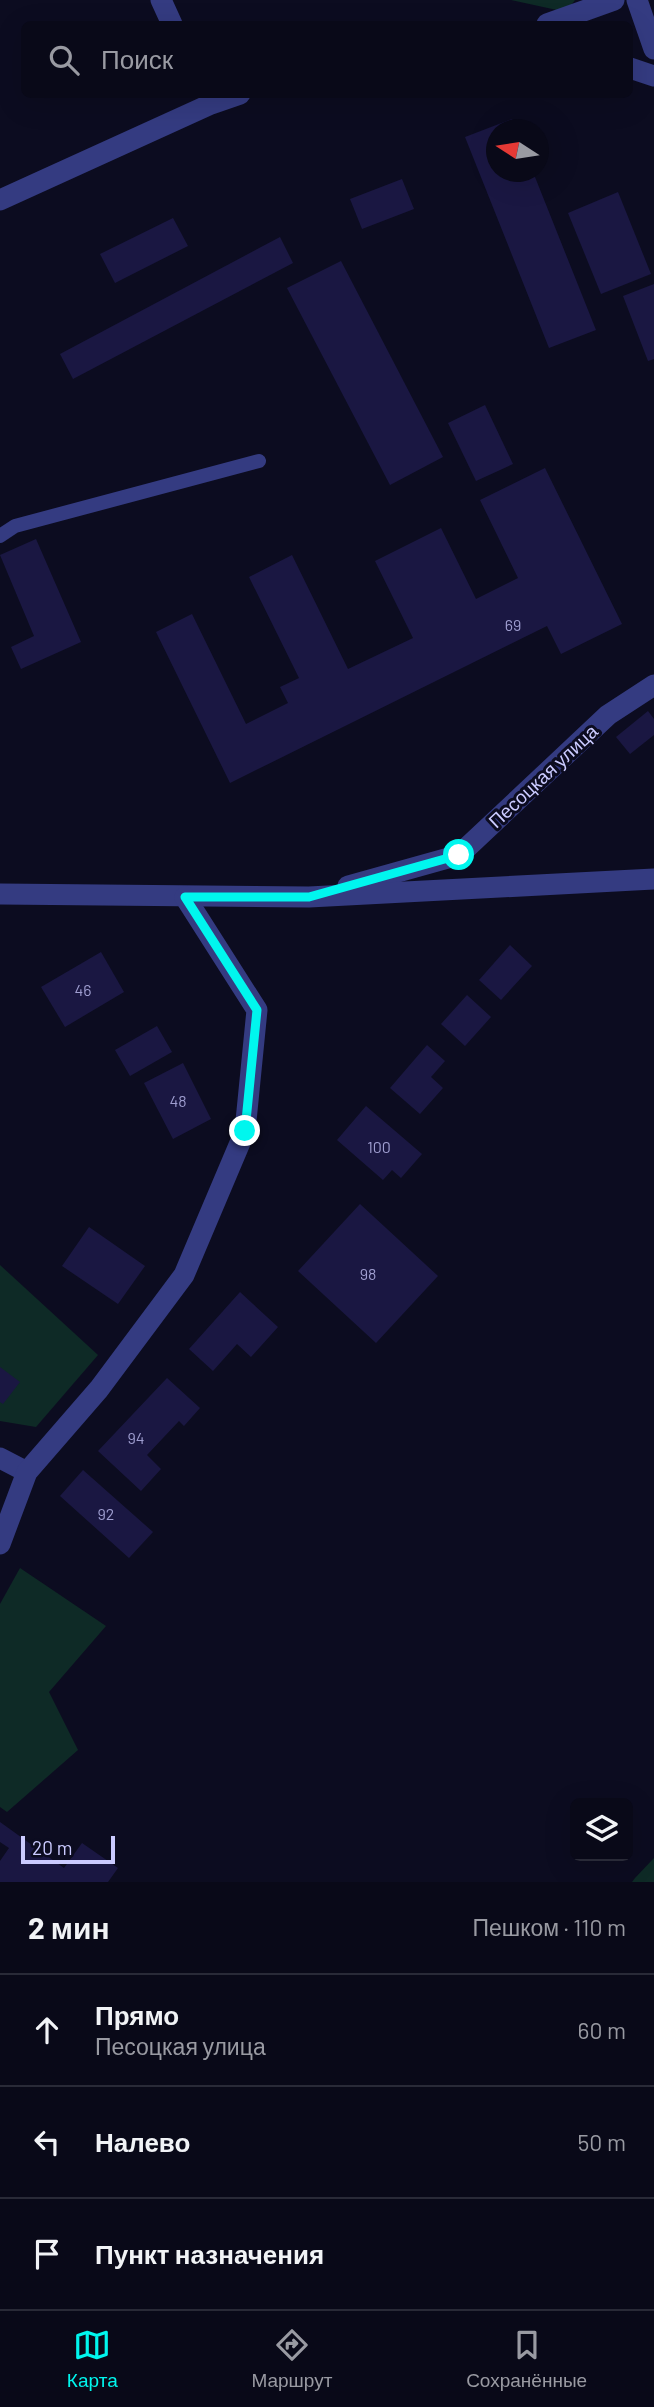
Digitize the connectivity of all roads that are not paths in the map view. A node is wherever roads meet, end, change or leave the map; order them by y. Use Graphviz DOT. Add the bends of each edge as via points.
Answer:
graph roads {
  1 [pos="161,0"];
  2 [pos="614,0"];
  3 [pos="637,0"];
  4 [pos="172,21"];
  5 [pos="555,21"];
  6 [pos="654,49"];
  7 [pos="633,69"];
  8 [pos="654,76"];
  9 [pos="209,99"];
  10 [pos="0,200"];
  11 [pos="259,461"];
  12 [pos="0,536"];
  13 [pos="654,685"];
  14 [pos="654,879"];
  15 [pos="0,894"];
  16 [pos="185,897"];
  17 [pos="309,897"];
  18 [pos="0,1458"];
  19 [pos="27,1472"];
  20 [pos="0,1544"];
  1 -- 4 [label="street"];
  2 -- 5 [label="street"];
  3 -- 6 [label="street"];
  7 -- 8 [label="street"];
  9 -- 10 [label="street"];
  11 -- 12 [label="lane" via="15,526"];
  13 -- 17 [label="street, Песоцкая улица" via="608,715 459,855"];
  14 -- 17 [label="street, Песоцкая улица"];
  15 -- 16 [label="street, Песоцкая улица"];
  16 -- 17 [label="street, Песоцкая улица"];
  16 -- 19 [label="street" via="257,1010 245,1131 184,1275 99,1389"];
  18 -- 19 [label="street"];
  19 -- 20 [label="street"];
}
